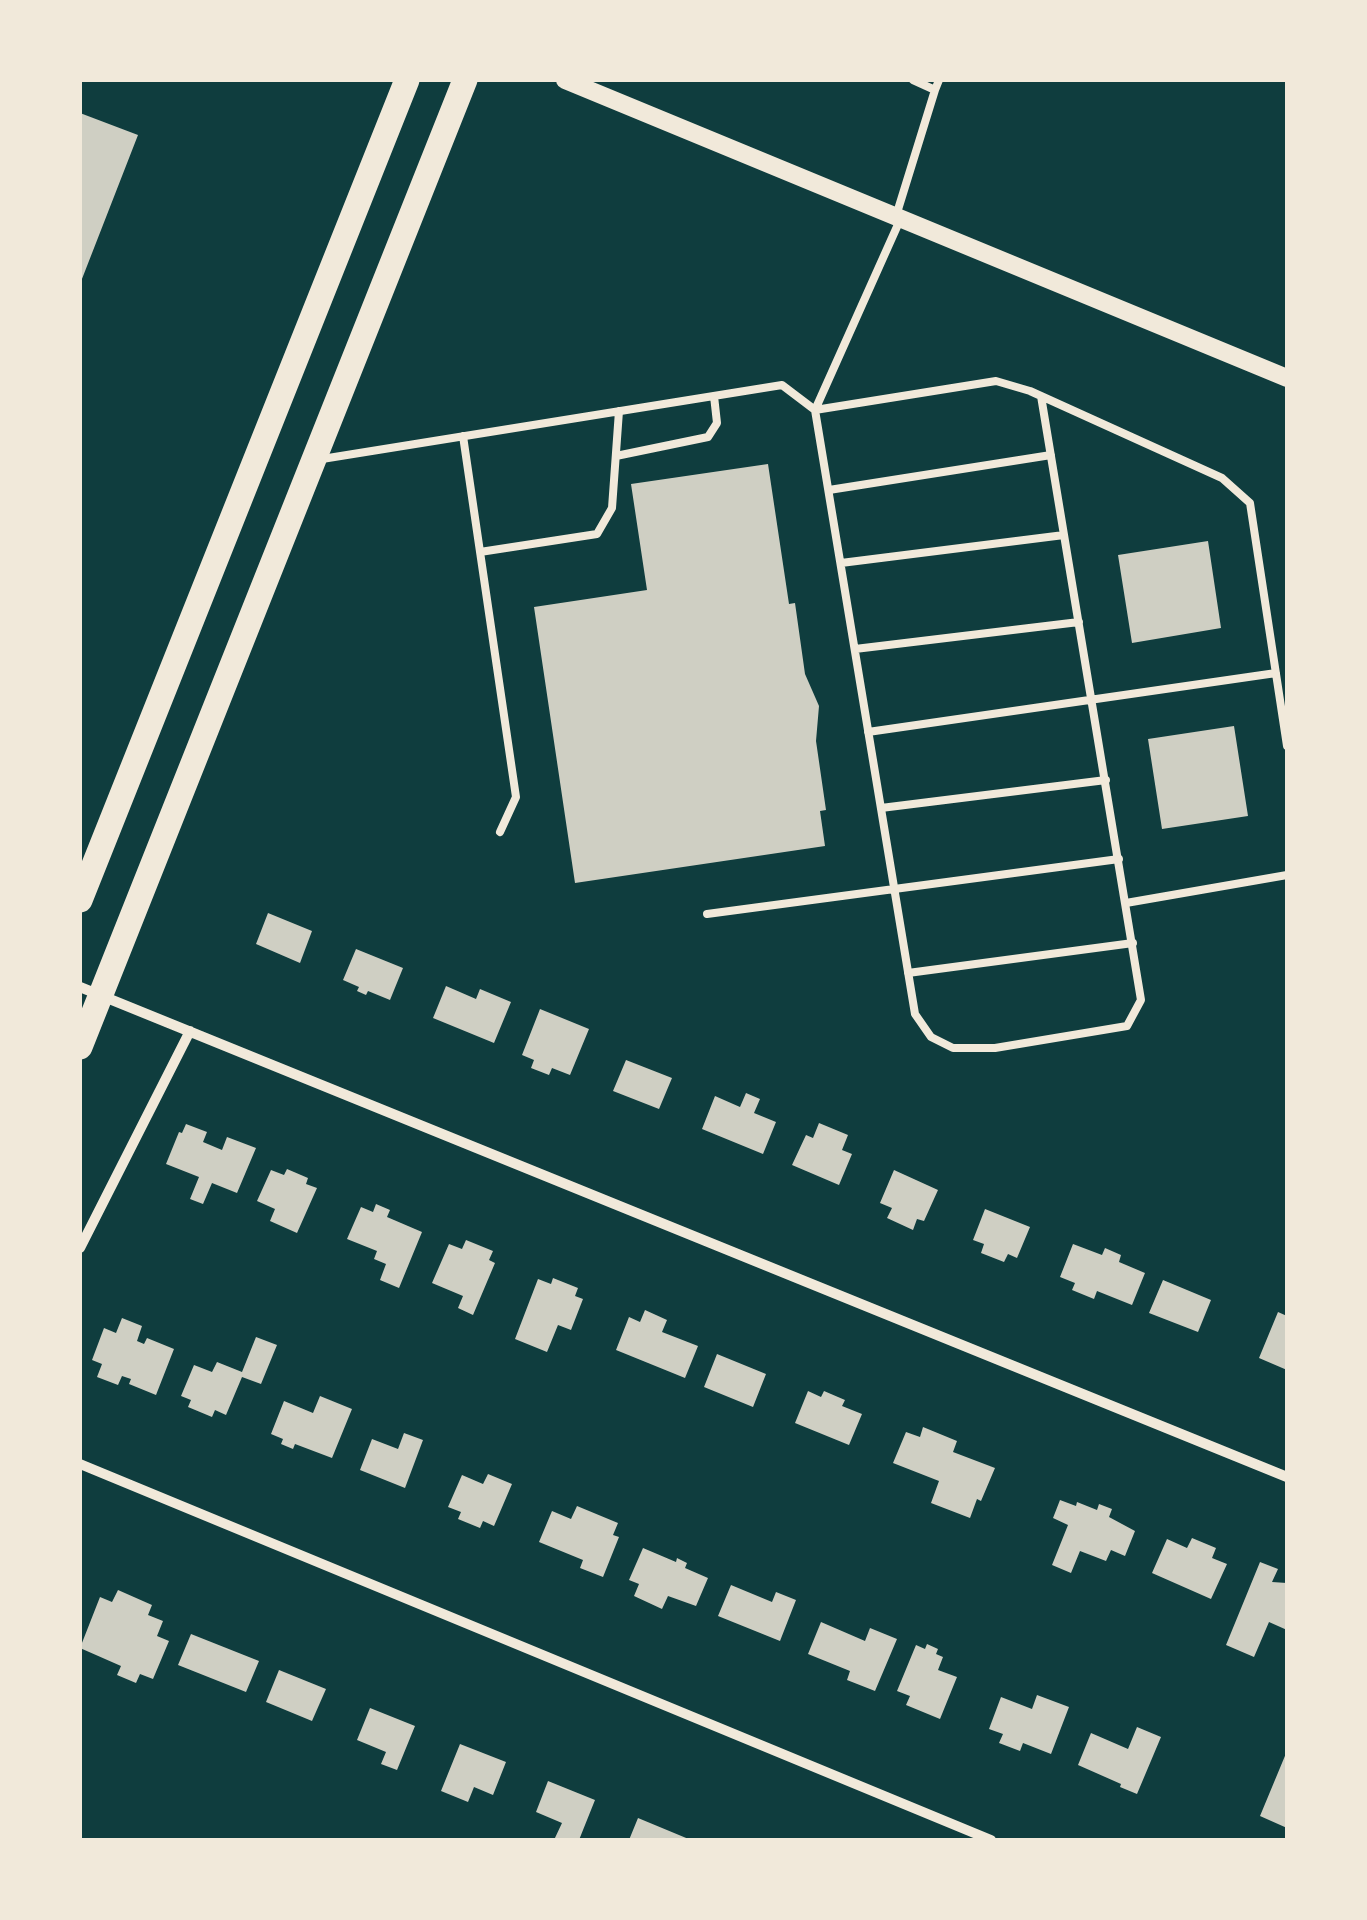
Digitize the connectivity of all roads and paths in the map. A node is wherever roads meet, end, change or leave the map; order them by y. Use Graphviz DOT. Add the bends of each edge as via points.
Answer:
graph roads {
  1 [pos="407,80"];
  2 [pos="465,80"];
  3 [pos="565,80"];
  4 [pos="913,80"];
  5 [pos="937,85"];
  6 [pos="898,217"];
  7 [pos="1287,378"];
  8 [pos="714,396"];
  9 [pos="1041,396"];
  10 [pos="815,410"];
  11 [pos="620,411"];
  12 [pos="462,436"];
  13 [pos="1051,455"];
  14 [pos="616,456"];
  15 [pos="316,460"];
  16 [pos="828,490"];
  17 [pos="1064,534"];
  18 [pos="480,552"];
  19 [pos="840,563"];
  20 [pos="1079,622"];
  21 [pos="855,650"];
  22 [pos="1276,674"];
  23 [pos="1092,701"];
  24 [pos="868,732"];
  25 [pos="1287,746"];
  26 [pos="1106,780"];
  27 [pos="881,808"];
  28 [pos="500,832"];
  29 [pos="1119,859"];
  30 [pos="1287,875"];
  31 [pos="894,888"];
  32 [pos="80,900"];
  33 [pos="1126,903"];
  34 [pos="707,914"];
  35 [pos="1133,943"];
  36 [pos="908,973"];
  37 [pos="91,992"];
  38 [pos="190,1031"];
  39 [pos="80,1047"];
  40 [pos="80,1248"];
  41 [pos="80,1464"];
  42 [pos="1287,1476"];
  43 [pos="991,1840"];
  1 -- 32 [label="main road"];
  2 -- 15 [label="main road"];
  3 -- 6 [label="street"];
  4 -- 5 [label="lane"];
  5 -- 6 [label="lane"];
  6 -- 7 [label="street"];
  6 -- 10 [label="lane"];
  8 -- 10 [label="lane" via="782,385"];
  8 -- 11 [label="lane"];
  8 -- 14 [label="lane" via="716,423 708,438"];
  9 -- 10 [label="lane" via="996,382"];
  9 -- 13 [label="lane"];
  9 -- 22 [label="lane" via="1222,478 1250,503"];
  10 -- 16 [label="lane"];
  11 -- 12 [label="lane"];
  11 -- 14 [label="lane"];
  12 -- 15 [label="lane"];
  12 -- 18 [label="lane"];
  13 -- 16 [label="lane"];
  13 -- 17 [label="lane"];
  14 -- 18 [label="lane" via="612,508 597,534"];
  15 -- 37 [label="main road"];
  16 -- 19 [label="lane"];
  17 -- 19 [label="lane"];
  17 -- 20 [label="lane"];
  18 -- 28 [label="lane" via="516,797"];
  19 -- 21 [label="lane"];
  20 -- 21 [label="lane"];
  20 -- 23 [label="lane"];
  21 -- 24 [label="lane"];
  22 -- 23 [label="lane"];
  22 -- 25 [label="lane"];
  23 -- 24 [label="lane"];
  23 -- 26 [label="lane"];
  24 -- 27 [label="lane"];
  26 -- 27 [label="lane"];
  26 -- 29 [label="lane"];
  27 -- 31 [label="lane"];
  29 -- 31 [label="lane"];
  29 -- 33 [label="lane"];
  30 -- 33 [label="lane"];
  31 -- 34 [label="lane"];
  31 -- 36 [label="lane"];
  33 -- 35 [label="lane"];
  35 -- 36 [label="lane"];
  35 -- 36 [label="lane" via="1141,1000 1127,1026 995,1048 953,1048 931,1038 915,1014"];
  37 -- 38 [label="street"];
  37 -- 39 [label="main road"];
  38 -- 40 [label="street"];
  38 -- 42 [label="street"];
  41 -- 43 [label="street"];
}
